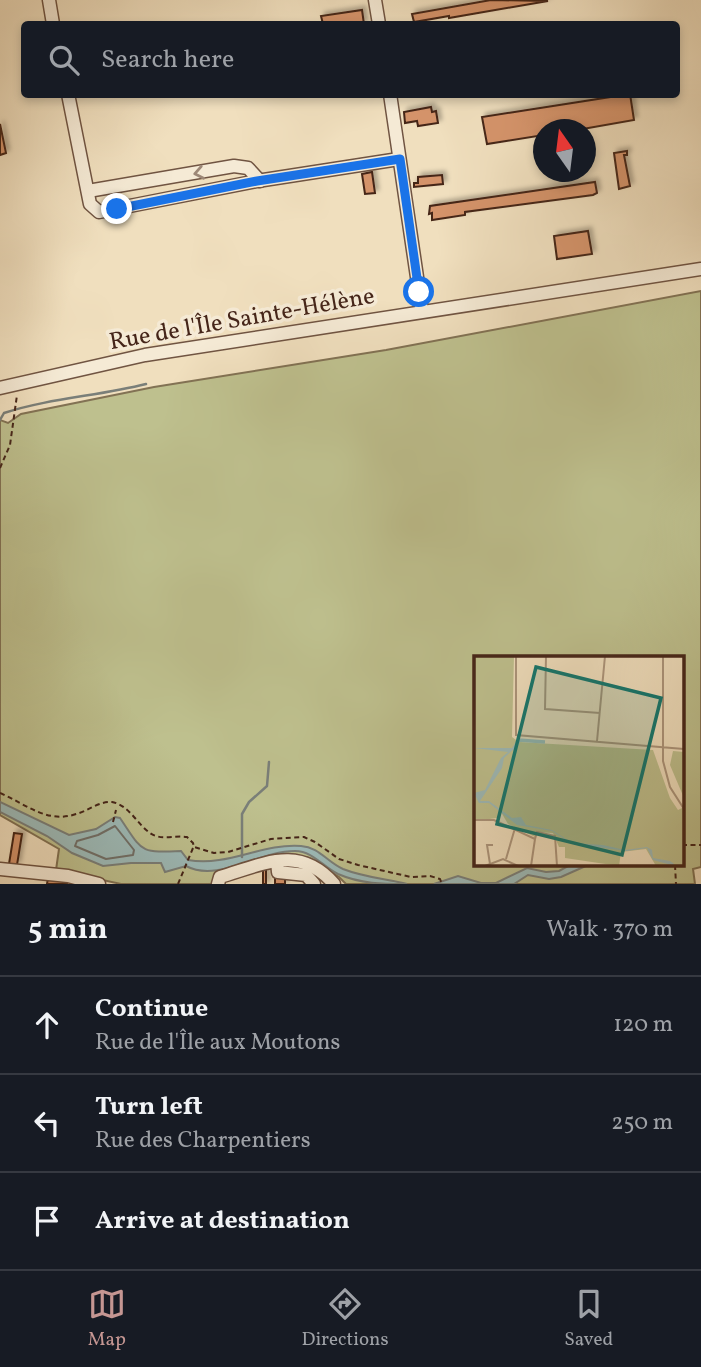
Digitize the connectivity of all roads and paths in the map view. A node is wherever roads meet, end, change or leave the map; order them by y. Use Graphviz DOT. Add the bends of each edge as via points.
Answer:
graph roads {
  1 [pos="49,0"];
  2 [pos="375,0"];
  3 [pos="52,21"];
  4 [pos="378,21"];
  5 [pos="69,98"];
  6 [pos="391,98"];
  7 [pos="400,159"];
  8 [pos="260,181"];
  9 [pos="88,191"];
  10 [pos="701,269"];
  11 [pos="422,311"];
  12 [pos="0,388"];
  13 [pos="16,398"];
  14 [pos="0,468"];
  15 [pos="0,793"];
  16 [pos="116,810"];
  17 [pos="113,822"];
  18 [pos="194,847"];
  19 [pos="277,861"];
  20 [pos="675,866"];
  21 [pos="0,869"];
  22 [pos="97,884"];
  23 [pos="178,884"];
  24 [pos="218,884"];
  25 [pos="314,884"];
  26 [pos="334,884"];
  27 [pos="442,884"];
  28 [pos="676,884"];
  1 -- 3 [label="street"];
  2 -- 4 [label="street"];
  5 -- 9 [label="street"];
  6 -- 7 [label="street"];
  7 -- 8 [label="street"];
  7 -- 11 [label="street"];
  8 -- 9 [label="street, one-way" via="248,168 234,166"];
  8 -- 9 [label="street" via="99,212 90,204"];
  10 -- 11 [label="street, Rue de l'Île Sainte-Hélène"];
  11 -- 12 [label="street, Rue de l'Île Sainte-Hélène" via="145,355"];
  13 -- 14 [label="path" via="10,445"];
  15 -- 18 [label="path" via="56,818 116,803 150,833 187,837"];
  16 -- 17 [label="path"];
  18 -- 23 [label="path"];
  18 -- 27 [label="path" via="214,852 239,850 271,839 304,837 339,859 411,877 430,876"];
  19 -- 24 [label="street" via="220,877"];
  19 -- 25 [label="street" via="278,872 306,875"];
  19 -- 26 [label="street" via="303,861"];
  20 -- 28 [label="path"];
  21 -- 22 [label="street"];
}
